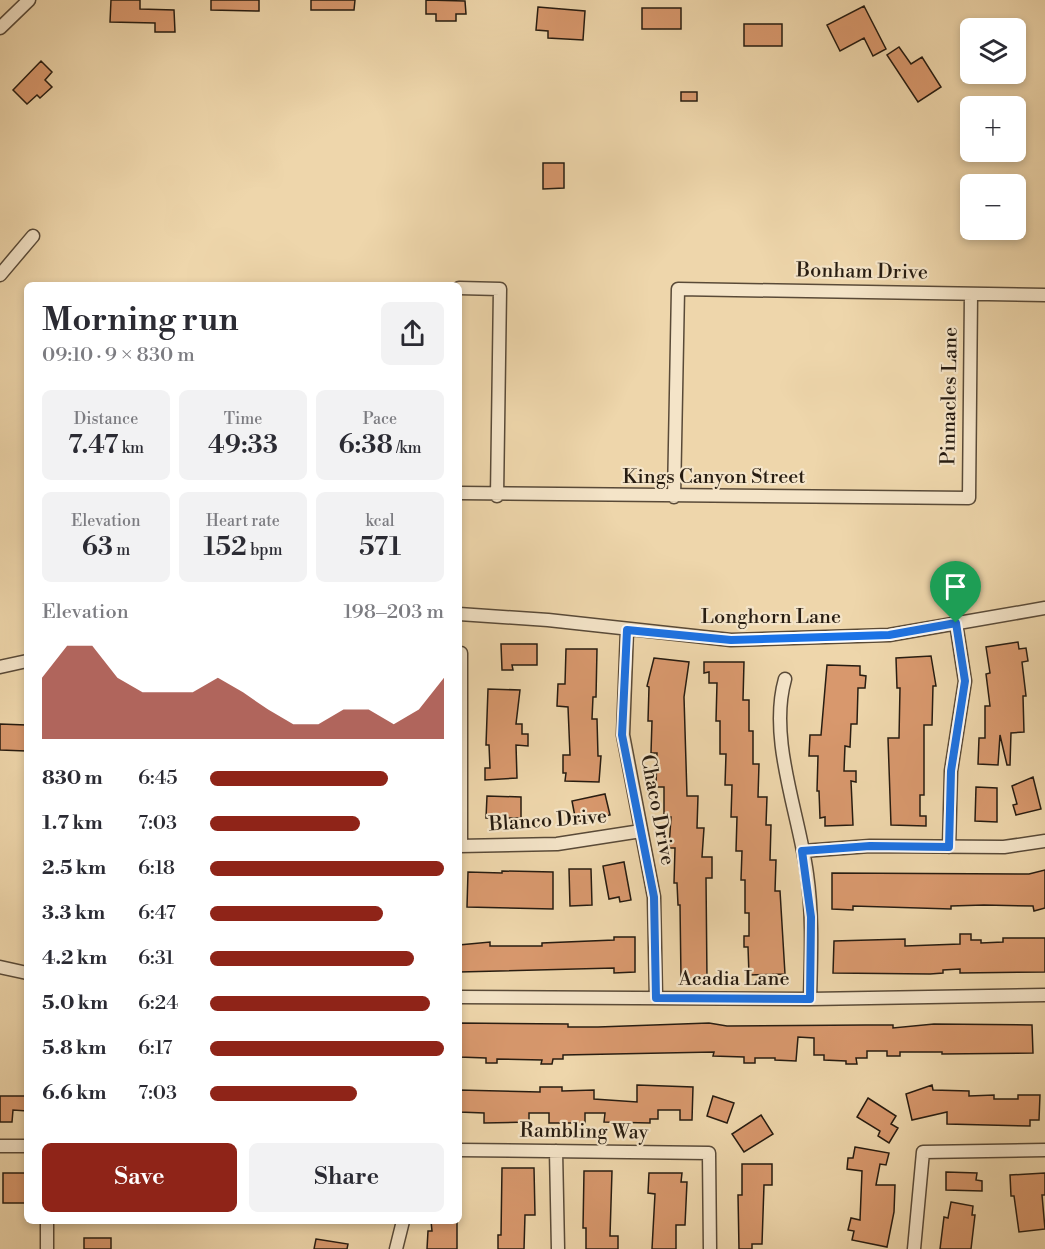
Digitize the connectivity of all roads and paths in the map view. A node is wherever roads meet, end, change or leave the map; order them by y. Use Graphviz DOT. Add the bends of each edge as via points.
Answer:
graph roads {
  1 [pos="28,0"];
  2 [pos="0,28"];
  3 [pos="33,236"];
  4 [pos="0,275"];
  5 [pos="462,288"];
  6 [pos="971,294"];
  7 [pos="1045,295"];
  8 [pos="462,493"];
  9 [pos="497,496"];
  10 [pos="674,497"];
  11 [pos="969,498"];
  12 [pos="1045,608"];
  13 [pos="462,614"];
  14 [pos="956,623"];
  15 [pos="627,630"];
  16 [pos="24,663"];
  17 [pos="0,667"];
  18 [pos="785,679"];
  19 [pos="641,831"];
  20 [pos="1045,841"];
  21 [pos="462,846"];
  22 [pos="949,847"];
  23 [pos="802,851"];
  24 [pos="0,968"];
  25 [pos="24,972"];
  26 [pos="1045,995"];
  27 [pos="462,997"];
  28 [pos="656,998"];
  29 [pos="810,999"];
  30 [pos="0,1146"];
  31 [pos="24,1146"];
  32 [pos="462,1150"];
  33 [pos="1045,1150"];
  34 [pos="556,1151"];
  35 [pos="47,1224"];
  36 [pos="402,1224"];
  37 [pos="47,1249"];
  38 [pos="396,1249"];
  39 [pos="558,1249"];
  40 [pos="710,1249"];
  41 [pos="914,1249"];
  1 -- 2 [label="street"];
  3 -- 4 [label="street"];
  5 -- 9 [label="street" via="500,289"];
  6 -- 7 [label="street, Bonham Drive"];
  6 -- 10 [label="street, Bonham Drive" via="678,289"];
  6 -- 11 [label="street, Pinnacles Lane"];
  8 -- 9 [label="street, Kings Canyon Street"];
  9 -- 10 [label="street, Kings Canyon Street"];
  10 -- 11 [label="street, Kings Canyon Street"];
  12 -- 14 [label="street, Longhorn Lane"];
  13 -- 15 [label="street, Longhorn Lane"];
  14 -- 15 [label="street, Longhorn Lane" via="889,635 731,640"];
  14 -- 22 [label="street" via="965,681 951,771"];
  15 -- 19 [label="street, Chaco Drive" via="622,735"];
  16 -- 17 [label="street"];
  18 -- 23 [label="street" via="780,695 780,732"];
  19 -- 21 [label="street, Blanco Drive" via="557,844"];
  19 -- 28 [label="street, Chaco Drive" via="654,897"];
  20 -- 22 [label="street" via="1004,847"];
  22 -- 23 [label="street" via="870,846"];
  23 -- 29 [label="street" via="811,917"];
  24 -- 25 [label="street"];
  26 -- 29 [label="street, Acadia Lane"];
  27 -- 28 [label="street, Acadia Lane"];
  28 -- 29 [label="street, Acadia Lane"];
  30 -- 31 [label="street"];
  32 -- 34 [label="street, Rambling Way"];
  33 -- 41 [label="street" via="923,1152"];
  34 -- 39 [label="street"];
  34 -- 40 [label="street, Rambling Way" via="709,1153"];
  35 -- 37 [label="street"];
  36 -- 38 [label="street"];
}
